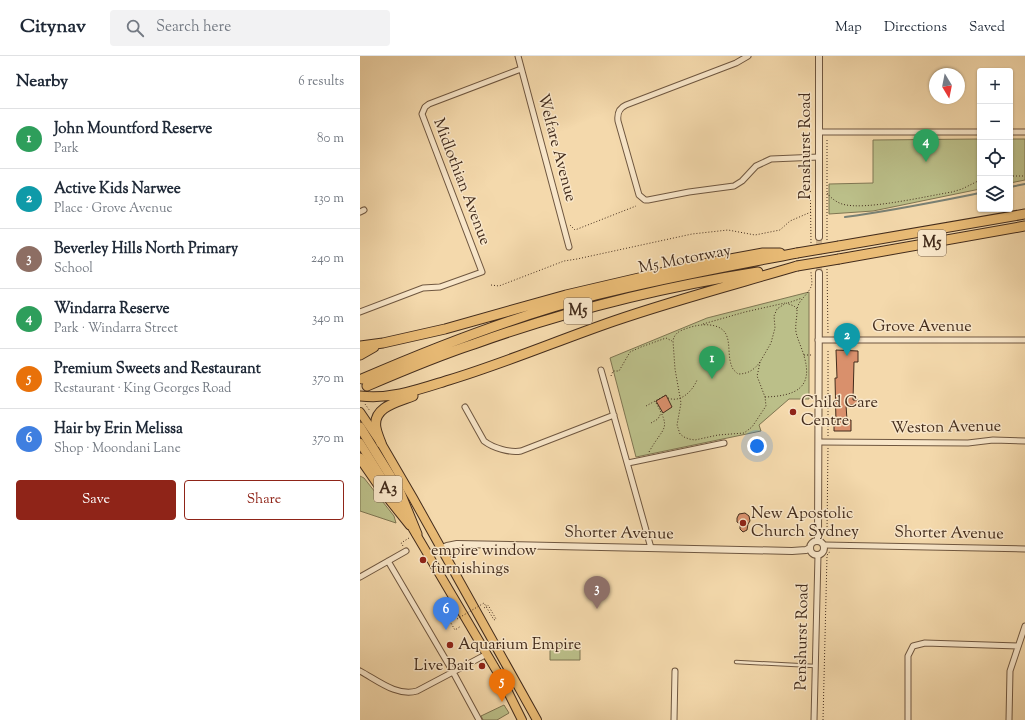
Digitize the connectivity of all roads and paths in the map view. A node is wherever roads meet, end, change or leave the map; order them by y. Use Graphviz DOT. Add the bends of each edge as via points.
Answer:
graph roads {
  1 [pos="518,56"];
  2 [pos="748,56"];
  3 [pos="819,56"];
  4 [pos="521,69"];
  5 [pos="819,132"];
  6 [pos="977,132"];
  7 [pos="1013,132"];
  8 [pos="1025,132"];
  9 [pos="827,139"];
  10 [pos="819,157"];
  11 [pos="810,164"];
  12 [pos="1013,176"];
  13 [pos="1025,176"];
  14 [pos="977,182"];
  15 [pos="636,206"];
  16 [pos="1025,214"];
  17 [pos="570,225"];
  18 [pos="1025,226"];
  19 [pos="820,236"];
  20 [pos="569,247"];
  21 [pos="797,253"];
  22 [pos="797,266"];
  23 [pos="819,273"];
  24 [pos="491,285"];
  25 [pos="802,298"];
  26 [pos="786,303"];
  27 [pos="360,312"];
  28 [pos="701,325"];
  29 [pos="828,332"];
  30 [pos="828,335"];
  31 [pos="818,340"];
  32 [pos="1025,340"];
  33 [pos="672,341"];
  34 [pos="383,343"];
  35 [pos="360,346"];
  36 [pos="828,348"];
  37 [pos="360,355"];
  38 [pos="760,362"];
  39 [pos="481,370"];
  40 [pos="601,370"];
  41 [pos="611,376"];
  42 [pos="697,380"];
  43 [pos="666,395"];
  44 [pos="360,396"];
  45 [pos="765,397"];
  46 [pos="668,398"];
  47 [pos="680,399"];
  48 [pos="655,401"];
  49 [pos="646,406"];
  50 [pos="465,408"];
  51 [pos="363,409"];
  52 [pos="661,412"];
  53 [pos="373,415"];
  54 [pos="614,415"];
  55 [pos="651,423"];
  56 [pos="360,427"];
  57 [pos="828,437"];
  58 [pos="1025,441"];
  59 [pos="818,442"];
  60 [pos="360,443"];
  61 [pos="381,443"];
  62 [pos="724,443"];
  63 [pos="828,447"];
  64 [pos="360,458"];
  65 [pos="649,458"];
  66 [pos="628,463"];
  67 [pos="414,536"];
  68 [pos="831,537"];
  69 [pos="818,540"];
  70 [pos="824,545"];
  71 [pos="441,548"];
  72 [pos="651,548"];
  73 [pos="810,548"];
  74 [pos="1025,549"];
  75 [pos="406,551"];
  76 [pos="830,552"];
  77 [pos="429,554"];
  78 [pos="818,555"];
  79 [pos="388,561"];
  80 [pos="360,577"];
  81 [pos="482,609"];
  82 [pos="454,613"];
  83 [pos="457,619"];
  84 [pos="462,626"];
  85 [pos="1025,626"];
  86 [pos="1018,646"];
  87 [pos="487,654"];
  88 [pos="736,662"];
  89 [pos="815,666"];
  90 [pos="675,671"];
  91 [pos="360,672"];
  92 [pos="453,672"];
  93 [pos="479,720"];
  94 [pos="522,720"];
  95 [pos="537,720"];
  96 [pos="674,720"];
  97 [pos="814,720"];
  98 [pos="823,720"];
  99 [pos="908,720"];
  100 [pos="1008,720"];
  1 -- 4 [label="street, Welfare Avenue"];
  2 -- 10 [label="street" via="620,108 618,121 639,195 648,200 729,188 738,184 766,160 783,157"];
  3 -- 5 [label="street, Penshurst Road"];
  4 -- 20 [label="street, Welfare Avenue"];
  4 -- 27 [label="street, Midlothian Avenue" via="429,104 422,114 482,272 440,287 423,288"];
  5 -- 6 [label="street"];
  5 -- 10 [label="street, Penshurst Road"];
  7 -- 8 [label="street"];
  9 -- 14 [label="path" via="827,193 843,204 857,206 952,192"];
  10 -- 19 [label="street, Penshurst Road"];
  11 -- 24 [label="path" via="811,212 790,221 780,230 755,235 728,230 692,234 577,260 567,260 499,286"];
  12 -- 13 [label="path"];
  15 -- 17 [label="path" via="575,230"];
  16 -- 21 [label="highway, M5 Motorway / M5, bridge"];
  18 -- 22 [label="highway, M5 Motorway / M5, bridge"];
  21 -- 22 [label="highway, M5 Motorway / M5" via="663,279 561,305 477,332 412,357 364,382 588,308 685,285"];
  21 -- 34 [label="highway, M5" via="763,253 686,267 566,295"];
  22 -- 39 [label="highway" via="633,315"];
  23 -- 31 [label="street"];
  25 -- 26 [label="path"];
  26 -- 28 [label="path"];
  26 -- 38 [label="path" via="777,309 771,343"];
  26 -- 45 [label="path" via="797,309 796,331 804,355 806,378 802,387 794,392"];
  28 -- 33 [label="path" via="680,331"];
  28 -- 38 [label="path" via="716,326 726,335 732,368 738,374 747,374"];
  29 -- 30 [label="path"];
  31 -- 32 [label="street, Grove Avenue"];
  31 -- 59 [label="street"];
  33 -- 41 [label="path" via="666,338 630,352 619,371 613,371"];
  33 -- 47 [label="path"];
  34 -- 35 [label="highway"];
  34 -- 37 [label="highway"];
  36 -- 57 [label="path"];
  38 -- 45 [label="path" via="757,376"];
  39 -- 44 [label="highway" via="407,393 387,397"];
  39 -- 61 [label="highway" via="388,405 380,411 377,418 376,427"];
  40 -- 54 [label="street"];
  42 -- 47 [label="path"];
  43 -- 48 [label="path"];
  45 -- 47 [label="path" via="766,406 749,430 744,433 695,440 684,437 678,430"];
  46 -- 47 [label="path"];
  48 -- 49 [label="path"];
  48 -- 52 [label="path"];
  50 -- 54 [label="street" via="484,441 513,452"];
  51 -- 53 [label="path"];
  51 -- 61 [label="highway, A3"];
  52 -- 55 [label="path" via="658,419"];
  52 -- 65 [label="path" via="665,419 665,428 653,444"];
  54 -- 66 [label="street"];
  56 -- 67 [label="highway" via="399,490"];
  58 -- 59 [label="street, Weston Avenue"];
  59 -- 69 [label="street"];
  60 -- 67 [label="highway, A3"];
  61 -- 71 [label="highway, A3"];
  62 -- 65 [label="street"];
  63 -- 68 [label="path" via="827,531"];
  64 -- 67 [label="highway"];
  65 -- 66 [label="street"];
  66 -- 72 [label="street"];
  67 -- 75 [label="path" via="401,543"];
  67 -- 77 [label="highway, A3"];
  69 -- 70 [label="street"];
  69 -- 73 [label="street" via="811,543"];
  70 -- 74 [label="street, Shorter Avenue"];
  70 -- 78 [label="street" via="823,552"];
  71 -- 72 [label="street, Shorter Avenue" via="457,544"];
  71 -- 77 [label="street, Shorter Avenue"];
  71 -- 95 [label="highway, A3"];
  72 -- 73 [label="street, Shorter Avenue" via="792,551"];
  73 -- 78 [label="street" via="813,554"];
  75 -- 79 [label="street"];
  76 -- 98 [label="path" via="827,556"];
  77 -- 87 [label="highway, A3"];
  78 -- 89 [label="street, Penshurst Road"];
  79 -- 80 [label="street"];
  79 -- 92 [label="street"];
  81 -- 83 [label="path, bridge" via="488,605 496,619 494,620 484,603"];
  82 -- 84 [label="path" via="447,600 445,602 450,611 445,613 455,630"];
  85 -- 86 [label="street"];
  86 -- 99 [label="street" via="924,642 913,646 908,656"];
  86 -- 100 [label="street" via="1010,671"];
  87 -- 92 [label="street"];
  87 -- 94 [label="highway, A3"];
  88 -- 89 [label="lane"];
  89 -- 97 [label="street, Penshurst Road"];
  90 -- 96 [label="street"];
  91 -- 92 [label="street" via="403,693 417,691"];
  92 -- 93 [label="street"];
}
